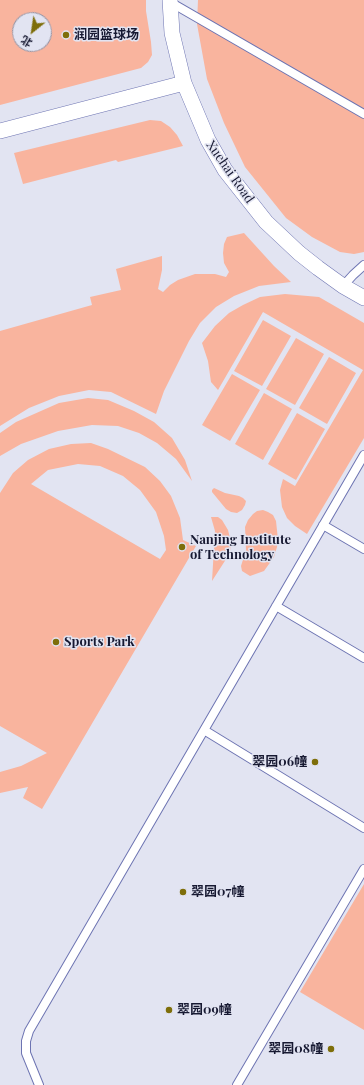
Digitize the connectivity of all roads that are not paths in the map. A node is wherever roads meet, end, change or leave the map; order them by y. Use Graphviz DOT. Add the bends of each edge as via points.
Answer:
graph roads {
  1 [pos="170,1"];
  2 [pos="184,83"];
  3 [pos="364,114"];
  4 [pos="0,131"];
  5 [pos="364,265"];
  6 [pos="343,286"];
  7 [pos="364,298"];
  8 [pos="364,454"];
  9 [pos="323,525"];
  10 [pos="364,549"];
  11 [pos="276,606"];
  12 [pos="364,658"];
  13 [pos="204,730"];
  14 [pos="364,828"];
  15 [pos="364,869"];
  16 [pos="39,1085"];
  17 [pos="238,1085"];
  1 -- 2 [label="street, Xuehai Road" via="172,33"];
  1 -- 3 [label="lane"];
  2 -- 4 [label="street"];
  2 -- 6 [label="street, Xuehai Road" via="208,140 225,170 266,222 318,268"];
  5 -- 6 [label="lane"];
  6 -- 7 [label="street, Xuehai Road"];
  8 -- 9 [label="lane"];
  9 -- 10 [label="lane"];
  9 -- 11 [label="lane"];
  11 -- 12 [label="lane"];
  11 -- 13 [label="lane"];
  13 -- 14 [label="lane"];
  13 -- 16 [label="lane" via="29,1031 26,1053"];
  15 -- 17 [label="lane"];
}
